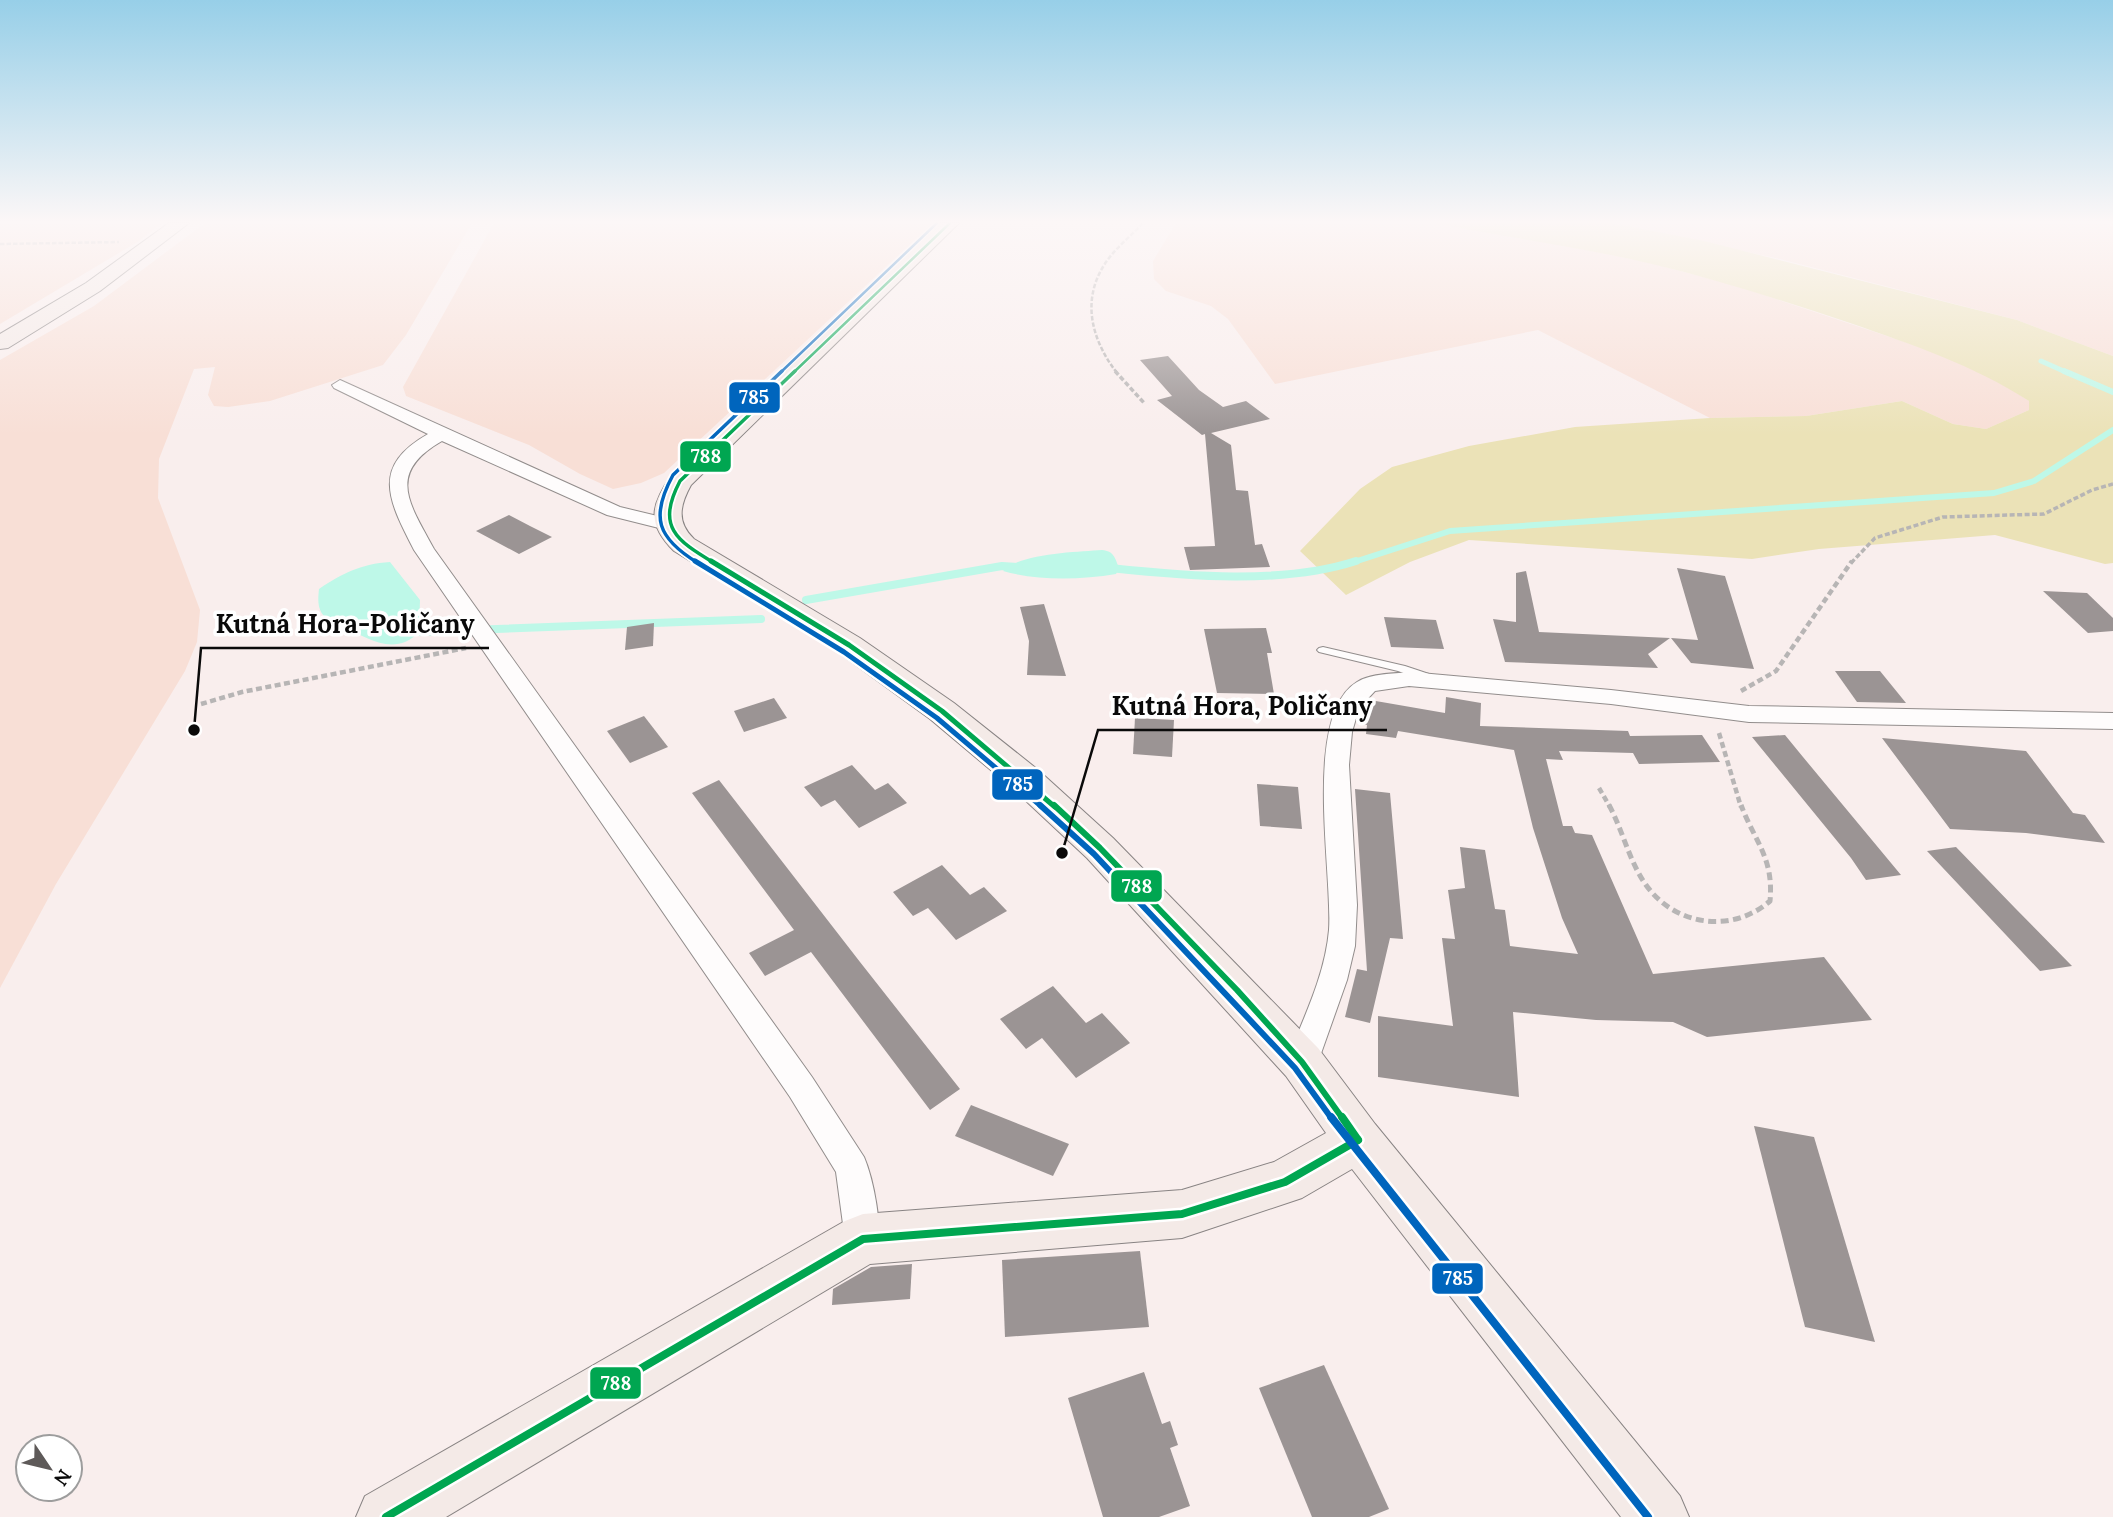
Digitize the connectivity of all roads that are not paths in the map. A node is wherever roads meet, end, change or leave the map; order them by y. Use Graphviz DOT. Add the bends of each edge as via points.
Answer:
graph roads {
  1 [pos="82,294"];
  2 [pos="876,294"];
  3 [pos="0,343"];
  4 [pos="340,385"];
  5 [pos="441,433"];
  6 [pos="667,524"];
  7 [pos="1323,650"];
  8 [pos="1438,682"];
  9 [pos="2113,721"];
  10 [pos="1302,1062"];
  11 [pos="1358,1140"];
  12 [pos="863,1239"];
  13 [pos="386,1517"];
  14 [pos="1659,1517"];
  1 -- 3 [label="street"];
  2 -- 6 [label="street" via="681,481 668,502"];
  4 -- 5 [label="street"];
  5 -- 6 [label="street" via="614,511"];
  5 -- 12 [label="street" via="417,446 404,461 398,475 400,503 425,550 801,1087 852,1168"];
  6 -- 10 [label="street" via="684,545 849,645 942,711 1024,778 1100,848"];
  7 -- 8 [label="lane" via="1401,668"];
  8 -- 9 [label="street" via="1785,716"];
  8 -- 10 [label="street" via="1379,682 1352,698 1345,714 1336,761 1343,929 1338,960"];
  10 -- 11 [label="street"];
  11 -- 12 [label="street" via="1285,1182 1182,1214"];
  11 -- 14 [label="street"];
  12 -- 13 [label="street"];
}
